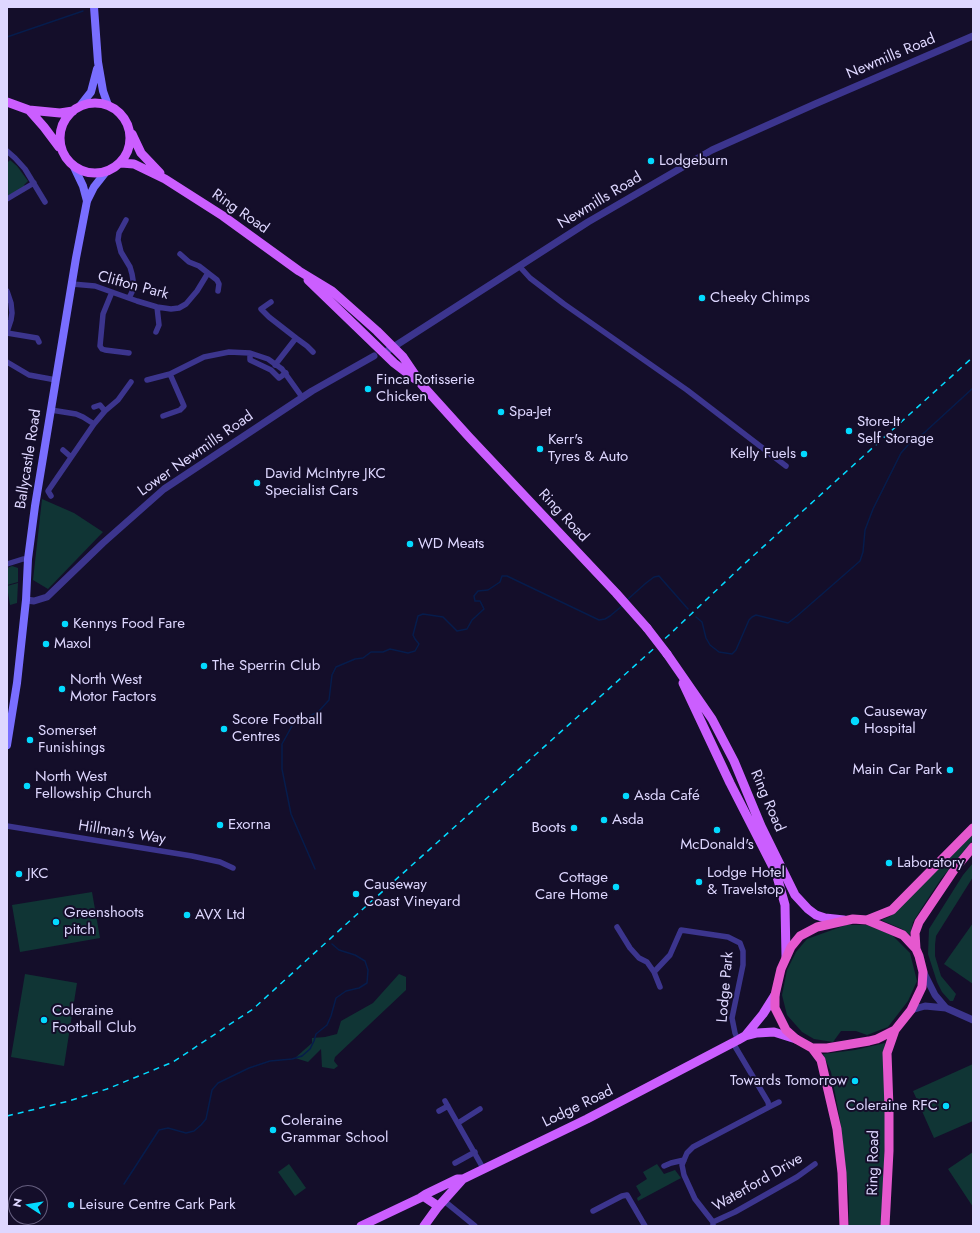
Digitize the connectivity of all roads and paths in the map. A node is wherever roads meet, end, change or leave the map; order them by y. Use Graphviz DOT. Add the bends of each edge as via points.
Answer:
graph roads {
  1 [pos="94,7"];
  2 [pos="973,36"];
  3 [pos="98,62"];
  4 [pos="7,102"];
  5 [pos="108,105"];
  6 [pos="76,109"];
  7 [pos="29,110"];
  8 [pos="130,131"];
  9 [pos="7,151"];
  10 [pos="62,152"];
  11 [pos="121,163"];
  12 [pos="74,167"];
  13 [pos="105,173"];
  14 [pos="165,179"];
  15 [pos="34,183"];
  16 [pos="7,199"];
  17 [pos="87,201"];
  18 [pos="45,202"];
  19 [pos="126,220"];
  20 [pos="180,254"];
  21 [pos="520,267"];
  22 [pos="299,271"];
  23 [pos="208,273"];
  24 [pos="72,284"];
  25 [pos="218,290"];
  26 [pos="7,292"];
  27 [pos="112,292"];
  28 [pos="129,298"];
  29 [pos="271,302"];
  30 [pos="157,307"];
  31 [pos="156,332"];
  32 [pos="7,333"];
  33 [pos="296,338"];
  34 [pos="39,342"];
  35 [pos="392,347"];
  36 [pos="313,352"];
  37 [pos="129,353"];
  38 [pos="250,353"];
  39 [pos="384,353"];
  40 [pos="374,356"];
  41 [pos="7,362"];
  42 [pos="276,365"];
  43 [pos="286,373"];
  44 [pos="170,374"];
  45 [pos="56,380"];
  46 [pos="148,380"];
  47 [pos="132,382"];
  48 [pos="422,385"];
  49 [pos="302,397"];
  50 [pos="94,407"];
  51 [pos="51,410"];
  52 [pos="105,411"];
  53 [pos="163,416"];
  54 [pos="94,424"];
  55 [pos="63,450"];
  56 [pos="71,457"];
  57 [pos="786,466"];
  58 [pos="51,496"];
  59 [pos="28,559"];
  60 [pos="7,564"];
  61 [pos="26,600"];
  62 [pos="678,671"];
  63 [pos="689,684"];
  64 [pos="7,745"];
  65 [pos="727,761"];
  66 [pos="7,826"];
  67 [pos="973,828"];
  68 [pos="973,847"];
  69 [pos="233,868"];
  70 [pos="844,920"];
  71 [pos="867,920"];
  72 [pos="616,927"];
  73 [pos="916,949"];
  74 [pos="786,957"];
  75 [pos="654,972"];
  76 [pos="923,972"];
  77 [pos="660,987"];
  78 [pos="775,995"];
  79 [pos="946,1008"];
  80 [pos="911,1010"];
  81 [pos="973,1020"];
  82 [pos="895,1030"];
  83 [pos="796,1039"];
  84 [pos="739,1040"];
  85 [pos="812,1048"];
  86 [pos="780,1102"];
  87 [pos="769,1107"];
  88 [pos="480,1109"];
  89 [pos="439,1111"];
  90 [pos="458,1123"];
  91 [pos="475,1152"];
  92 [pos="684,1160"];
  93 [pos="455,1163"];
  94 [pos="815,1164"];
  95 [pos="664,1166"];
  96 [pos="483,1168"];
  97 [pos="463,1178"];
  98 [pos="633,1191"];
  99 [pos="628,1195"];
  100 [pos="423,1198"];
  101 [pos="443,1200"];
  102 [pos="437,1208"];
  103 [pos="593,1211"];
  104 [pos="713,1224"];
  105 [pos="361,1226"];
  106 [pos="424,1226"];
  107 [pos="475,1226"];
  108 [pos="645,1226"];
  109 [pos="844,1226"];
  110 [pos="885,1226"];
  1 -- 3 [label="main road"];
  2 -- 21 [label="street, Newmills Road" via="712,150 588,222"];
  3 -- 5 [label="main road"];
  3 -- 6 [label="main road" via="91,92"];
  4 -- 7 [label="main road"];
  5 -- 6 [label="main road" via="96,103"];
  5 -- 8 [label="main road" via="119,112"];
  6 -- 7 [label="main road" via="60,113"];
  6 -- 10 [label="main road" via="62,127"];
  7 -- 10 [label="main road"];
  8 -- 11 [label="main road" via="131,144"];
  8 -- 14 [label="main road, Ring Road" via="141,153"];
  9 -- 15 [label="street" via="20,163"];
  10 -- 12 [label="main road"];
  11 -- 13 [label="main road"];
  11 -- 14 [label="main road, Ring Road" via="134,164"];
  12 -- 13 [label="main road" via="92,174"];
  12 -- 17 [label="main road, Ballycastle Road"];
  13 -- 17 [label="main road, Ballycastle Road"];
  14 -- 22 [label="main road, Ring Road" via="223,216"];
  15 -- 16 [label="street"];
  15 -- 18 [label="street"];
  17 -- 24 [label="main road, Ballycastle Road"];
  19 -- 28 [label="street" via="118,240 134,280"];
  20 -- 23 [label="street"];
  21 -- 35 [label="street, Newmills Road"];
  21 -- 57 [label="street" via="564,304 687,390"];
  22 -- 35 [label="main road, Ring Road" via="332,291"];
  22 -- 39 [label="main road, Ring Road"];
  23 -- 25 [label="street" via="217,280"];
  23 -- 30 [label="street, Clifton Park" via="186,304 175,309"];
  24 -- 27 [label="street, Clifton Park" via="95,286"];
  24 -- 45 [label="main road, Ballycastle Road"];
  26 -- 32 [label="street" via="12,313"];
  27 -- 28 [label="street, Clifton Park"];
  27 -- 37 [label="street" via="103,314 100,346 105,350"];
  28 -- 30 [label="street, Clifton Park"];
  29 -- 33 [label="street" via="261,309"];
  30 -- 31 [label="street" via="159,325"];
  32 -- 34 [label="street" via="37,338"];
  33 -- 36 [label="street"];
  33 -- 42 [label="street"];
  35 -- 39 [label="street, Newmills Road"];
  35 -- 48 [label="main road, Ring Road"];
  38 -- 42 [label="street"];
  38 -- 43 [label="street" via="250,360 271,370 279,378"];
  38 -- 44 [label="street" via="229,352 204,357"];
  39 -- 48 [label="main road, Ring Road"];
  40 -- 49 [label="street, Lower Newmills Road"];
  41 -- 45 [label="street" via="29,375"];
  42 -- 43 [label="street"];
  43 -- 49 [label="street"];
  44 -- 46 [label="street"];
  44 -- 53 [label="street" via="184,406"];
  45 -- 51 [label="main road, Ballycastle Road"];
  47 -- 52 [label="street" via="118,400"];
  48 -- 62 [label="main road, Ring Road, bridge" via="628,606"];
  49 -- 61 [label="street, Lower Newmills Road" via="164,489 47,596 34,601"];
  50 -- 52 [label="street" via="100,405"];
  51 -- 54 [label="street" via="76,414"];
  51 -- 59 [label="main road, Ballycastle Road"];
  52 -- 54 [label="street"];
  54 -- 56 [label="street"];
  55 -- 56 [label="street"];
  56 -- 58 [label="street" via="48,491"];
  59 -- 60 [label="street"];
  59 -- 61 [label="main road, Ballycastle Road"];
  61 -- 64 [label="main road, Ballycastle Road"];
  62 -- 63 [label="main road, Ring Road"];
  62 -- 74 [label="main road, Ring Road" via="730,783 776,873 785,905"];
  63 -- 65 [label="main road"];
  63 -- 70 [label="main road, Ring Road" via="728,747 761,826 795,895 816,915"];
  66 -- 69 [label="street, Hillman's Way" via="192,856 220,862"];
  67 -- 71 [label="highway" via="892,910"];
  68 -- 73 [label="highway" via="919,922 915,933"];
  70 -- 71 [label="highway"];
  70 -- 74 [label="highway" via="805,932 795,940"];
  71 -- 73 [label="highway" via="903,935"];
  72 -- 75 [label="street" via="630,948"];
  73 -- 76 [label="highway"];
  74 -- 78 [label="highway"];
  75 -- 77 [label="street"];
  75 -- 84 [label="street, Lodge Park" via="670,956 681,930 734,939 740,943 743,965 732,1018"];
  76 -- 79 [label="street" via="935,995"];
  76 -- 80 [label="highway" via="922,987"];
  78 -- 83 [label="highway" via="775,1008 781,1022"];
  78 -- 84 [label="main road, Lodge Road" via="765,1012"];
  79 -- 80 [label="street" via="925,1006"];
  79 -- 81 [label="street"];
  80 -- 82 [label="highway"];
  82 -- 85 [label="highway" via="869,1042"];
  82 -- 110 [label="highway, Ring Road" via="887,1053 889,1151"];
  83 -- 84 [label="main road, Lodge Road" via="774,1032 757,1033"];
  83 -- 85 [label="highway"];
  84 -- 87 [label="street, Lodge Park"];
  84 -- 96 [label="main road, Lodge Road" via="587,1119"];
  85 -- 109 [label="highway, Ring Road" via="821,1060 837,1129"];
  86 -- 87 [label="street"];
  87 -- 92 [label="street" via="693,1147"];
  88 -- 90 [label="street"];
  89 -- 90 [label="street" via="446,1104"];
  90 -- 91 [label="street"];
  91 -- 93 [label="street"];
  91 -- 96 [label="street"];
  92 -- 95 [label="street"];
  92 -- 104 [label="street" via="684,1175 695,1199"];
  94 -- 104 [label="street, Waterford Drive" via="797,1177"];
  96 -- 97 [label="main road, Lodge Road"];
  97 -- 100 [label="main road, Lodge Road" via="426,1194"];
  97 -- 101 [label="main road"];
  98 -- 99 [label="street"];
  99 -- 103 [label="street"];
  99 -- 108 [label="street"];
  100 -- 101 [label="main road" via="436,1196"];
  100 -- 102 [label="main road" via="435,1204"];
  100 -- 105 [label="main road, Lodge Road"];
  101 -- 102 [label="main road"];
  101 -- 107 [label="street"];
  102 -- 106 [label="main road"];
}
